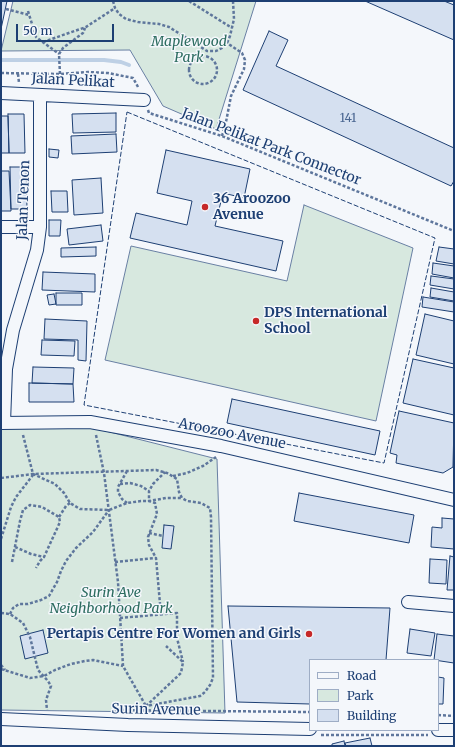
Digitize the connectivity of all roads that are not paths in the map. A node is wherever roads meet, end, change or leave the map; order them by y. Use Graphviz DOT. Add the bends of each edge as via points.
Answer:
graph roads {
  1 [pos="1,93"];
  2 [pos="40,95"];
  3 [pos="144,100"];
  4 [pos="1,227"];
  5 [pos="40,227"];
  6 [pos="3,423"];
  7 [pos="454,500"];
  8 [pos="408,602"];
  9 [pos="454,606"];
  10 [pos="1,719"];
  11 [pos="309,729"];
  12 [pos="439,730"];
  13 [pos="454,730"];
  1 -- 2 [label="street, Jalan Pelikat"];
  2 -- 3 [label="street, Jalan Pelikat"];
  2 -- 5 [label="street, Jalan Tenon"];
  4 -- 5 [label="street"];
  5 -- 6 [label="street, Jalan Tenon" via="13,330 6,369"];
  6 -- 7 [label="street, Aroozoo Avenue" via="90,422 228,447"];
  8 -- 9 [label="street"];
  10 -- 11 [label="street, Surin Avenue"];
  12 -- 13 [label="street"];
}
